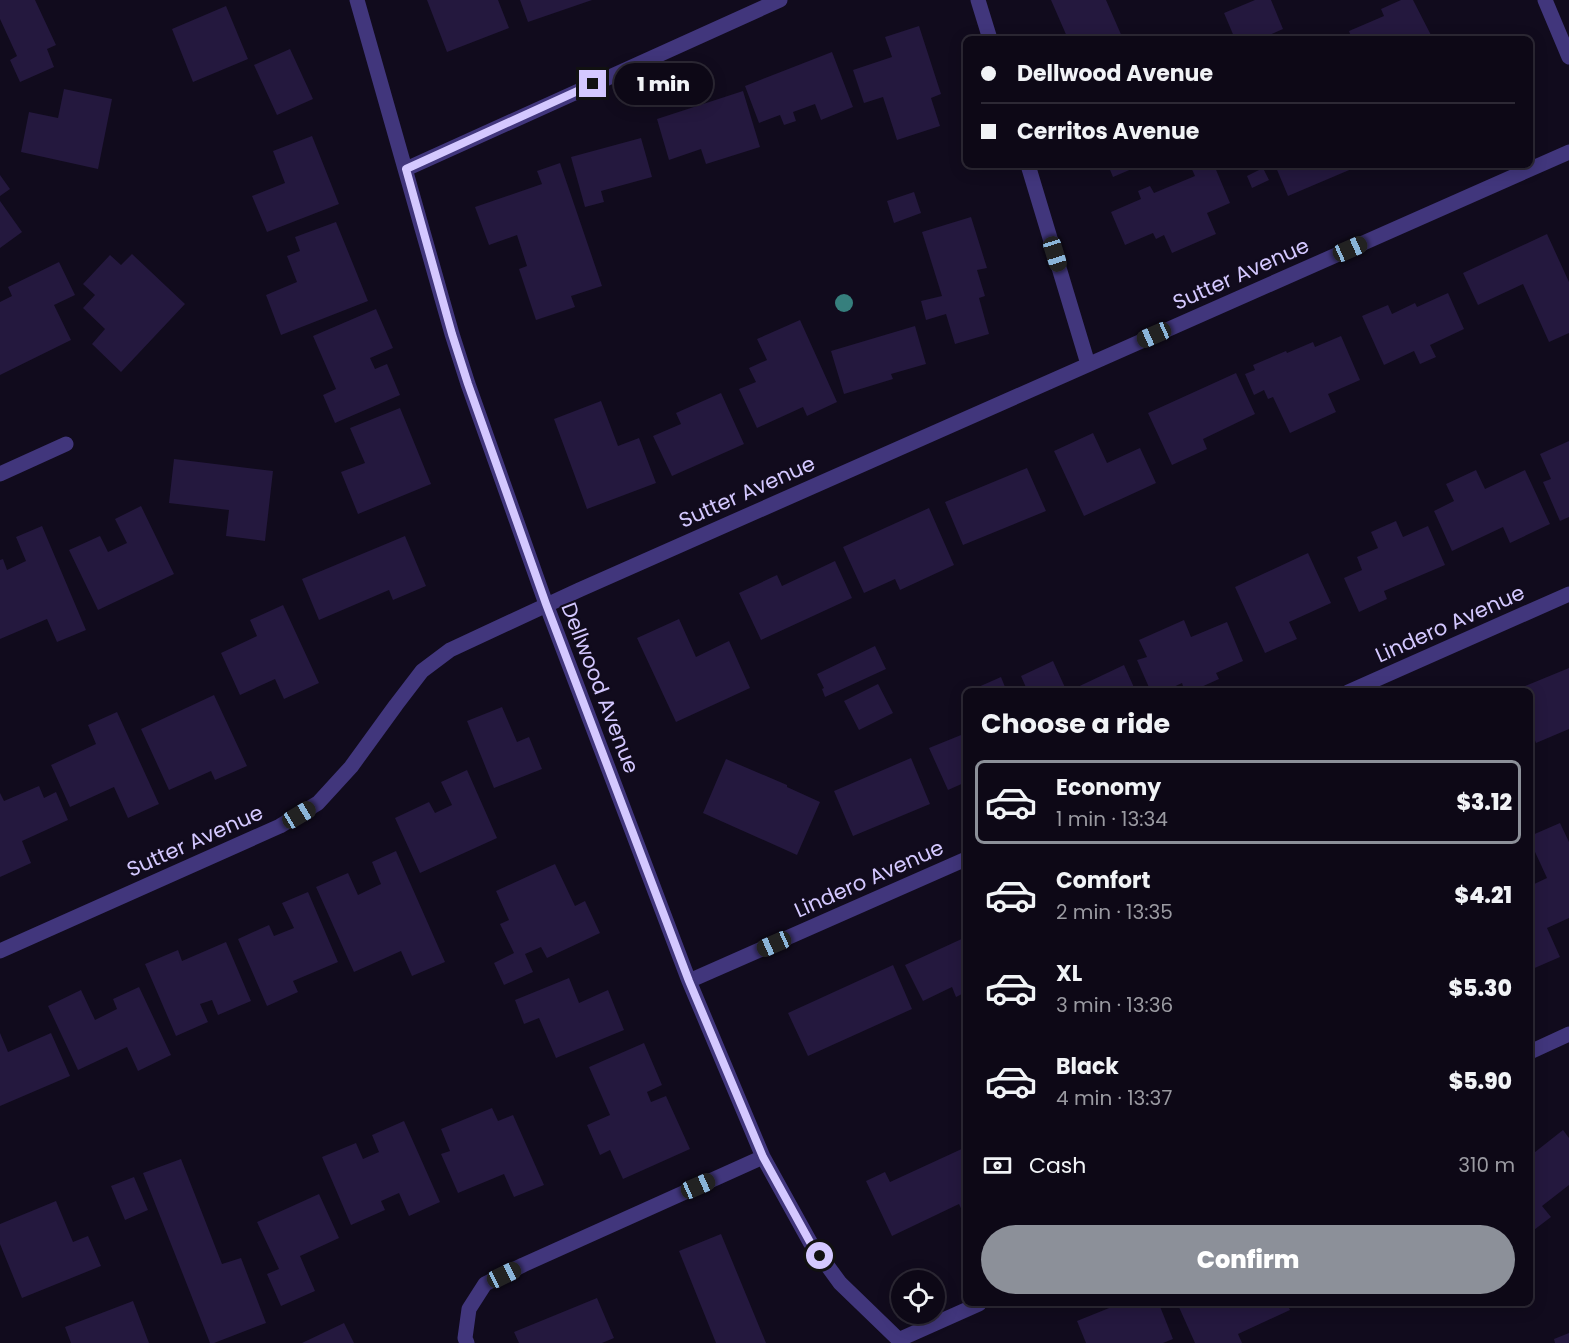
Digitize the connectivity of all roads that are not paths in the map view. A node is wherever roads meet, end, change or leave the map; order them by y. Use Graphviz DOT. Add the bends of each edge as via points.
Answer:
graph roads {
  1 [pos="357,0"];
  2 [pos="780,0"];
  3 [pos="978,0"];
  4 [pos="1545,0"];
  5 [pos="989,36"];
  6 [pos="1569,57"];
  7 [pos="1569,152"];
  8 [pos="1029,168"];
  9 [pos="1533,168"];
  10 [pos="1533,168"];
  11 [pos="406,169"];
  12 [pos="1088,364"];
  13 [pos="66,444"];
  14 [pos="0,474"];
  15 [pos="1569,594"];
  16 [pos="546,604"];
  17 [pos="1357,688"];
  18 [pos="963,860"];
  19 [pos="0,951"];
  20 [pos="689,981"];
  21 [pos="1569,1034"];
  22 [pos="1533,1051"];
  23 [pos="763,1157"];
  24 [pos="975,1306"];
  25 [pos="900,1342"];
  26 [pos="467,1343"];
  1 -- 11 [label="street, Dellwood Avenue"];
  2 -- 11 [label="street"];
  3 -- 5 [label="street"];
  4 -- 6 [label="street"];
  7 -- 9 [label="street, Sutter Avenue"];
  8 -- 12 [label="street"];
  10 -- 12 [label="street, Sutter Avenue"];
  11 -- 16 [label="street, Dellwood Avenue" via="468,384"];
  12 -- 16 [label="street, Sutter Avenue"];
  13 -- 14 [label="street"];
  15 -- 17 [label="street, Lindero Avenue"];
  16 -- 19 [label="street, Sutter Avenue" via="450,650 422,671 351,767 318,803 280,826"];
  16 -- 20 [label="street, Dellwood Avenue"];
  18 -- 20 [label="street, Lindero Avenue"];
  20 -- 23 [label="street, Dellwood Avenue"];
  21 -- 22 [label="street"];
  23 -- 25 [label="street, Dellwood Avenue" via="810,1242 840,1283"];
  23 -- 26 [label="street" via="485,1284 469,1309"];
  24 -- 25 [label="street"];
}
